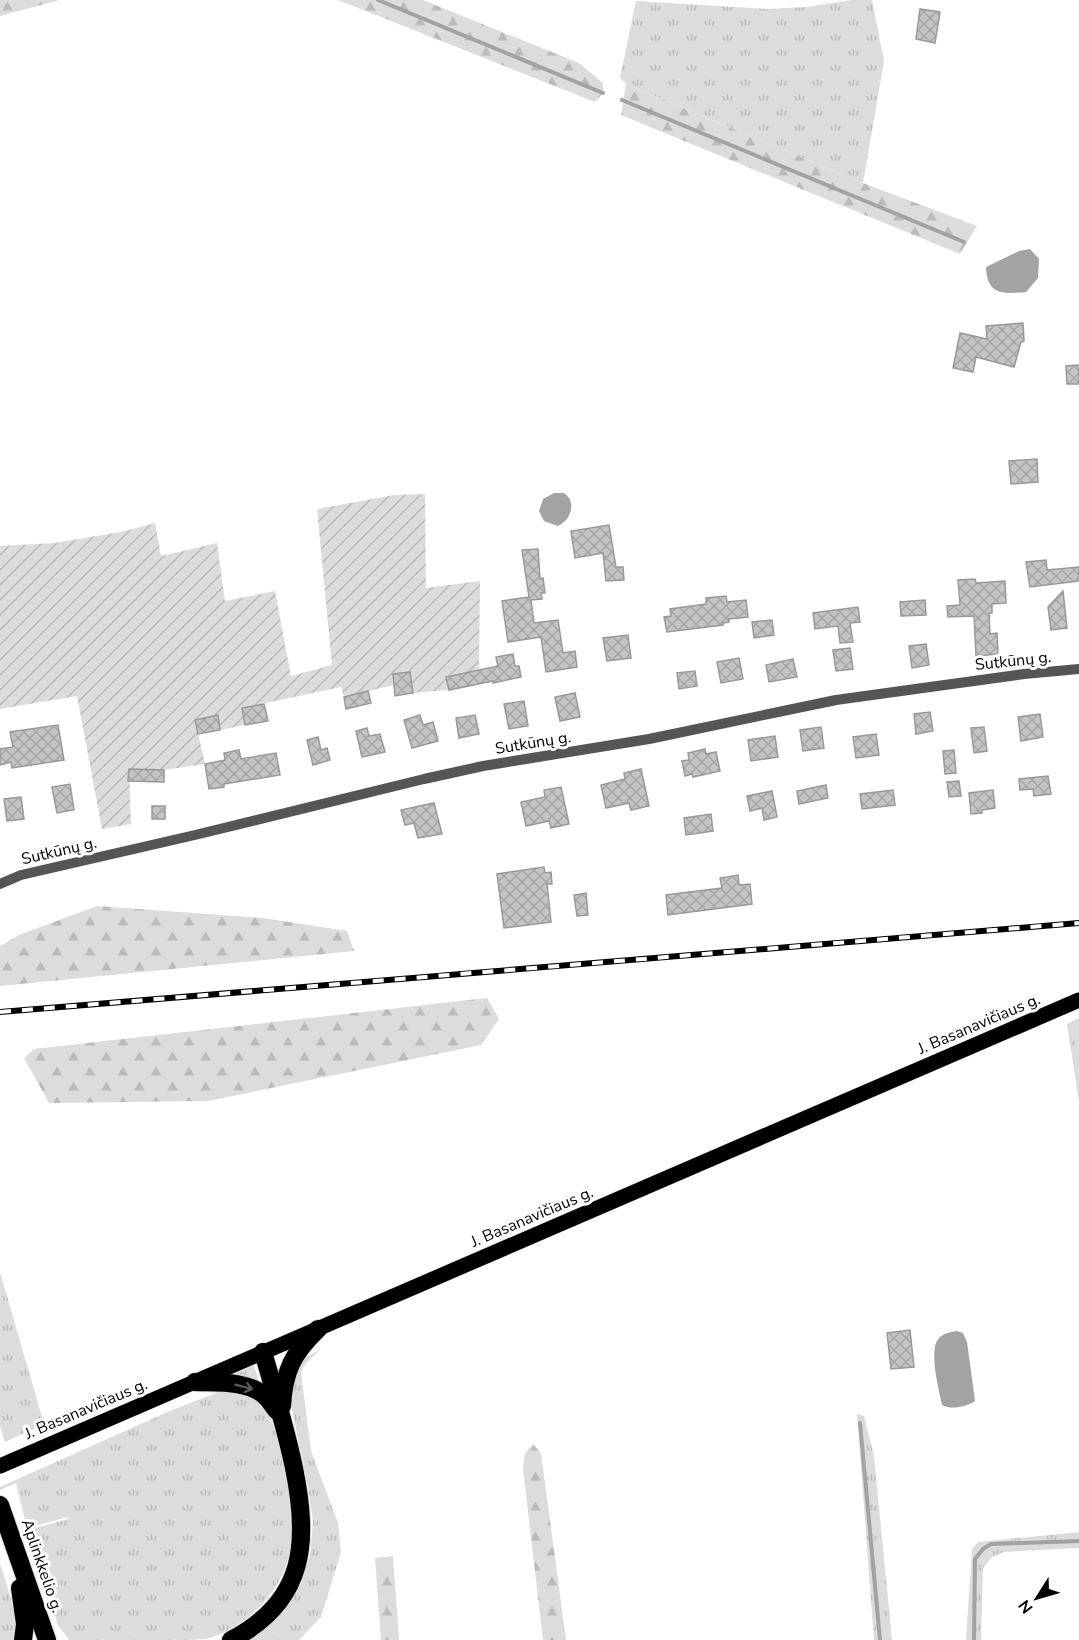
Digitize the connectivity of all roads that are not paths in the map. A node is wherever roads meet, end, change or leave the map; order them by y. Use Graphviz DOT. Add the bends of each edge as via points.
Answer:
graph roads {
  1 [pos="1079,669"];
  2 [pos="0,884"];
  3 [pos="1079,1000"];
  4 [pos="318,1329"];
  5 [pos="263,1353"];
  6 [pos="195,1382"];
  7 [pos="282,1417"];
  8 [pos="0,1466"];
  9 [pos="0,1505"];
  10 [pos="13,1546"];
  11 [pos="35,1608"];
  12 [pos="23,1640"];
  13 [pos="47,1640"];
  14 [pos="60,1640"];
  15 [pos="231,1640"];
  1 -- 2 [label="street, Sutkūnų g." via="836,700 649,739 483,766 21,875"];
  3 -- 4 [label="main road, J. Basanavičiaus g."];
  4 -- 5 [label="main road, J. Basanavičiaus g."];
  4 -- 7 [label="highway" via="293,1357 283,1388"];
  5 -- 6 [label="main road, J. Basanavičiaus g."];
  5 -- 7 [label="highway"];
  6 -- 7 [label="highway, one-way" via="249,1387 264,1396"];
  6 -- 8 [label="main road, J. Basanavičiaus g."];
  7 -- 15 [label="highway" via="300,1496 300,1552 294,1575 275,1606"];
  9 -- 10 [label="highway, Aplinkkelio g."];
  10 -- 11 [label="highway, Aplinkkelio g."];
  10 -- 12 [label="highway" via="25,1624"];
  11 -- 13 [label="highway, Aplinkkelio g."];
  11 -- 14 [label="highway"];
}
